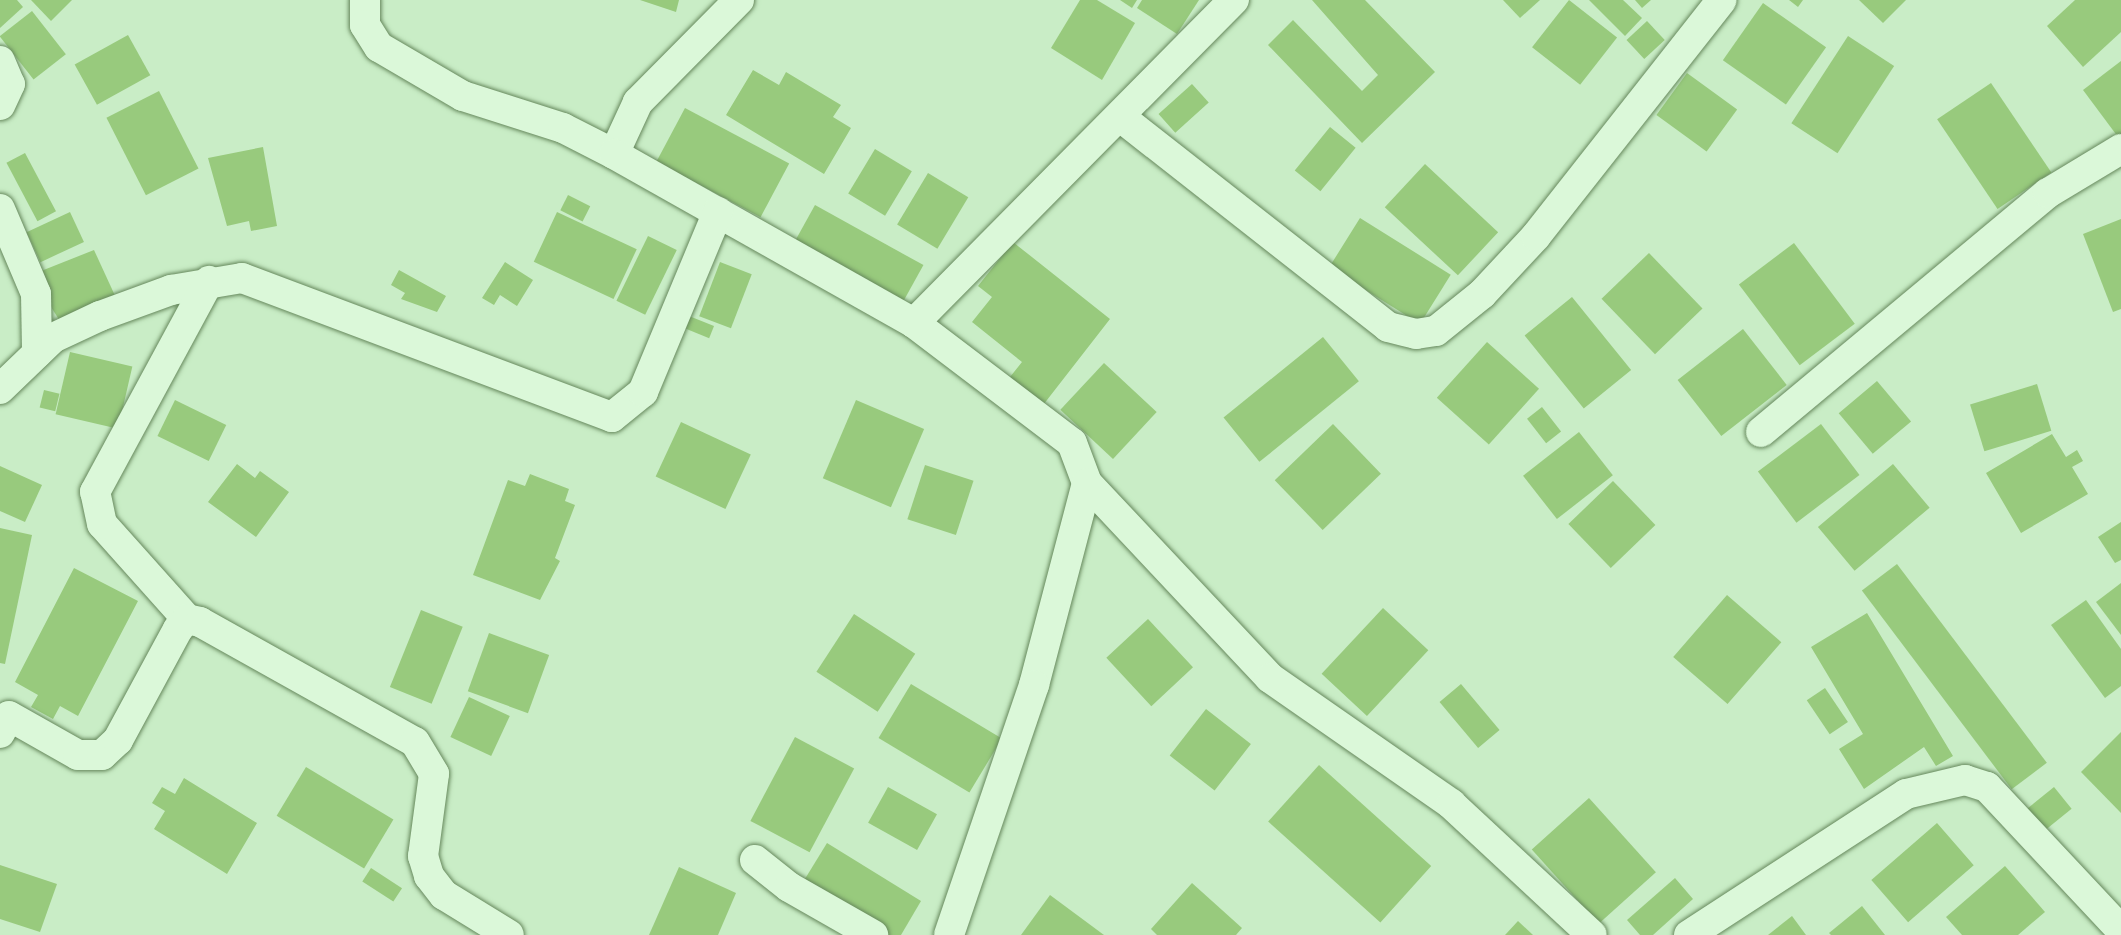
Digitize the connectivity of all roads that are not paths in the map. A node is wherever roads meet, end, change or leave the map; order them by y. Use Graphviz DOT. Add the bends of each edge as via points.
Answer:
graph roads {
  1 [pos="365,0"];
  2 [pos="739,0"];
  3 [pos="1234,0"];
  4 [pos="1722,0"];
  5 [pos="0,61"];
  6 [pos="0,105"];
  7 [pos="1123,119"];
  8 [pos="2121,149"];
  9 [pos="614,154"];
  10 [pos="0,209"];
  11 [pos="718,212"];
  12 [pos="209,281"];
  13 [pos="914,323"];
  14 [pos="37,353"];
  15 [pos="0,389"];
  16 [pos="1761,432"];
  17 [pos="1087,483"];
  18 [pos="187,619"];
  19 [pos="3,720"];
  20 [pos="755,860"];
  21 [pos="2121,930"];
  22 [pos="509,935"];
  23 [pos="873,935"];
  24 [pos="949,935"];
  25 [pos="1592,935"];
  26 [pos="1689,935"];
  1 -- 9 [label="street" via="365,25 379,47 463,96 563,128"];
  2 -- 9 [label="street" via="638,102"];
  3 -- 7 [label="street"];
  4 -- 7 [label="street" via="1536,236 1482,294 1436,331 1416,334 1388,327"];
  5 -- 6 [label="street" via="10,84"];
  7 -- 13 [label="street"];
  8 -- 16 [label="street" via="2048,193"];
  9 -- 11 [label="street"];
  10 -- 14 [label="street" via="36,294"];
  11 -- 12 [label="street" via="643,392 628,410 612,417 242,278"];
  11 -- 13 [label="street"];
  12 -- 14 [label="street" via="100,316 53,338"];
  12 -- 18 [label="street" via="95,492 102,524"];
  13 -- 17 [label="street" via="1072,443"];
  14 -- 15 [label="street"];
  17 -- 24 [label="street" via="1030,698"];
  17 -- 25 [label="street" via="1270,678 1451,804"];
  18 -- 19 [label="street" via="118,740 102,755 78,755"];
  18 -- 22 [label="street" via="415,742 434,774 423,856 429,876 444,895"];
  20 -- 23 [label="street" via="789,887"];
  21 -- 26 [label="street" via="1987,787 1965,780 1906,794"];
}
